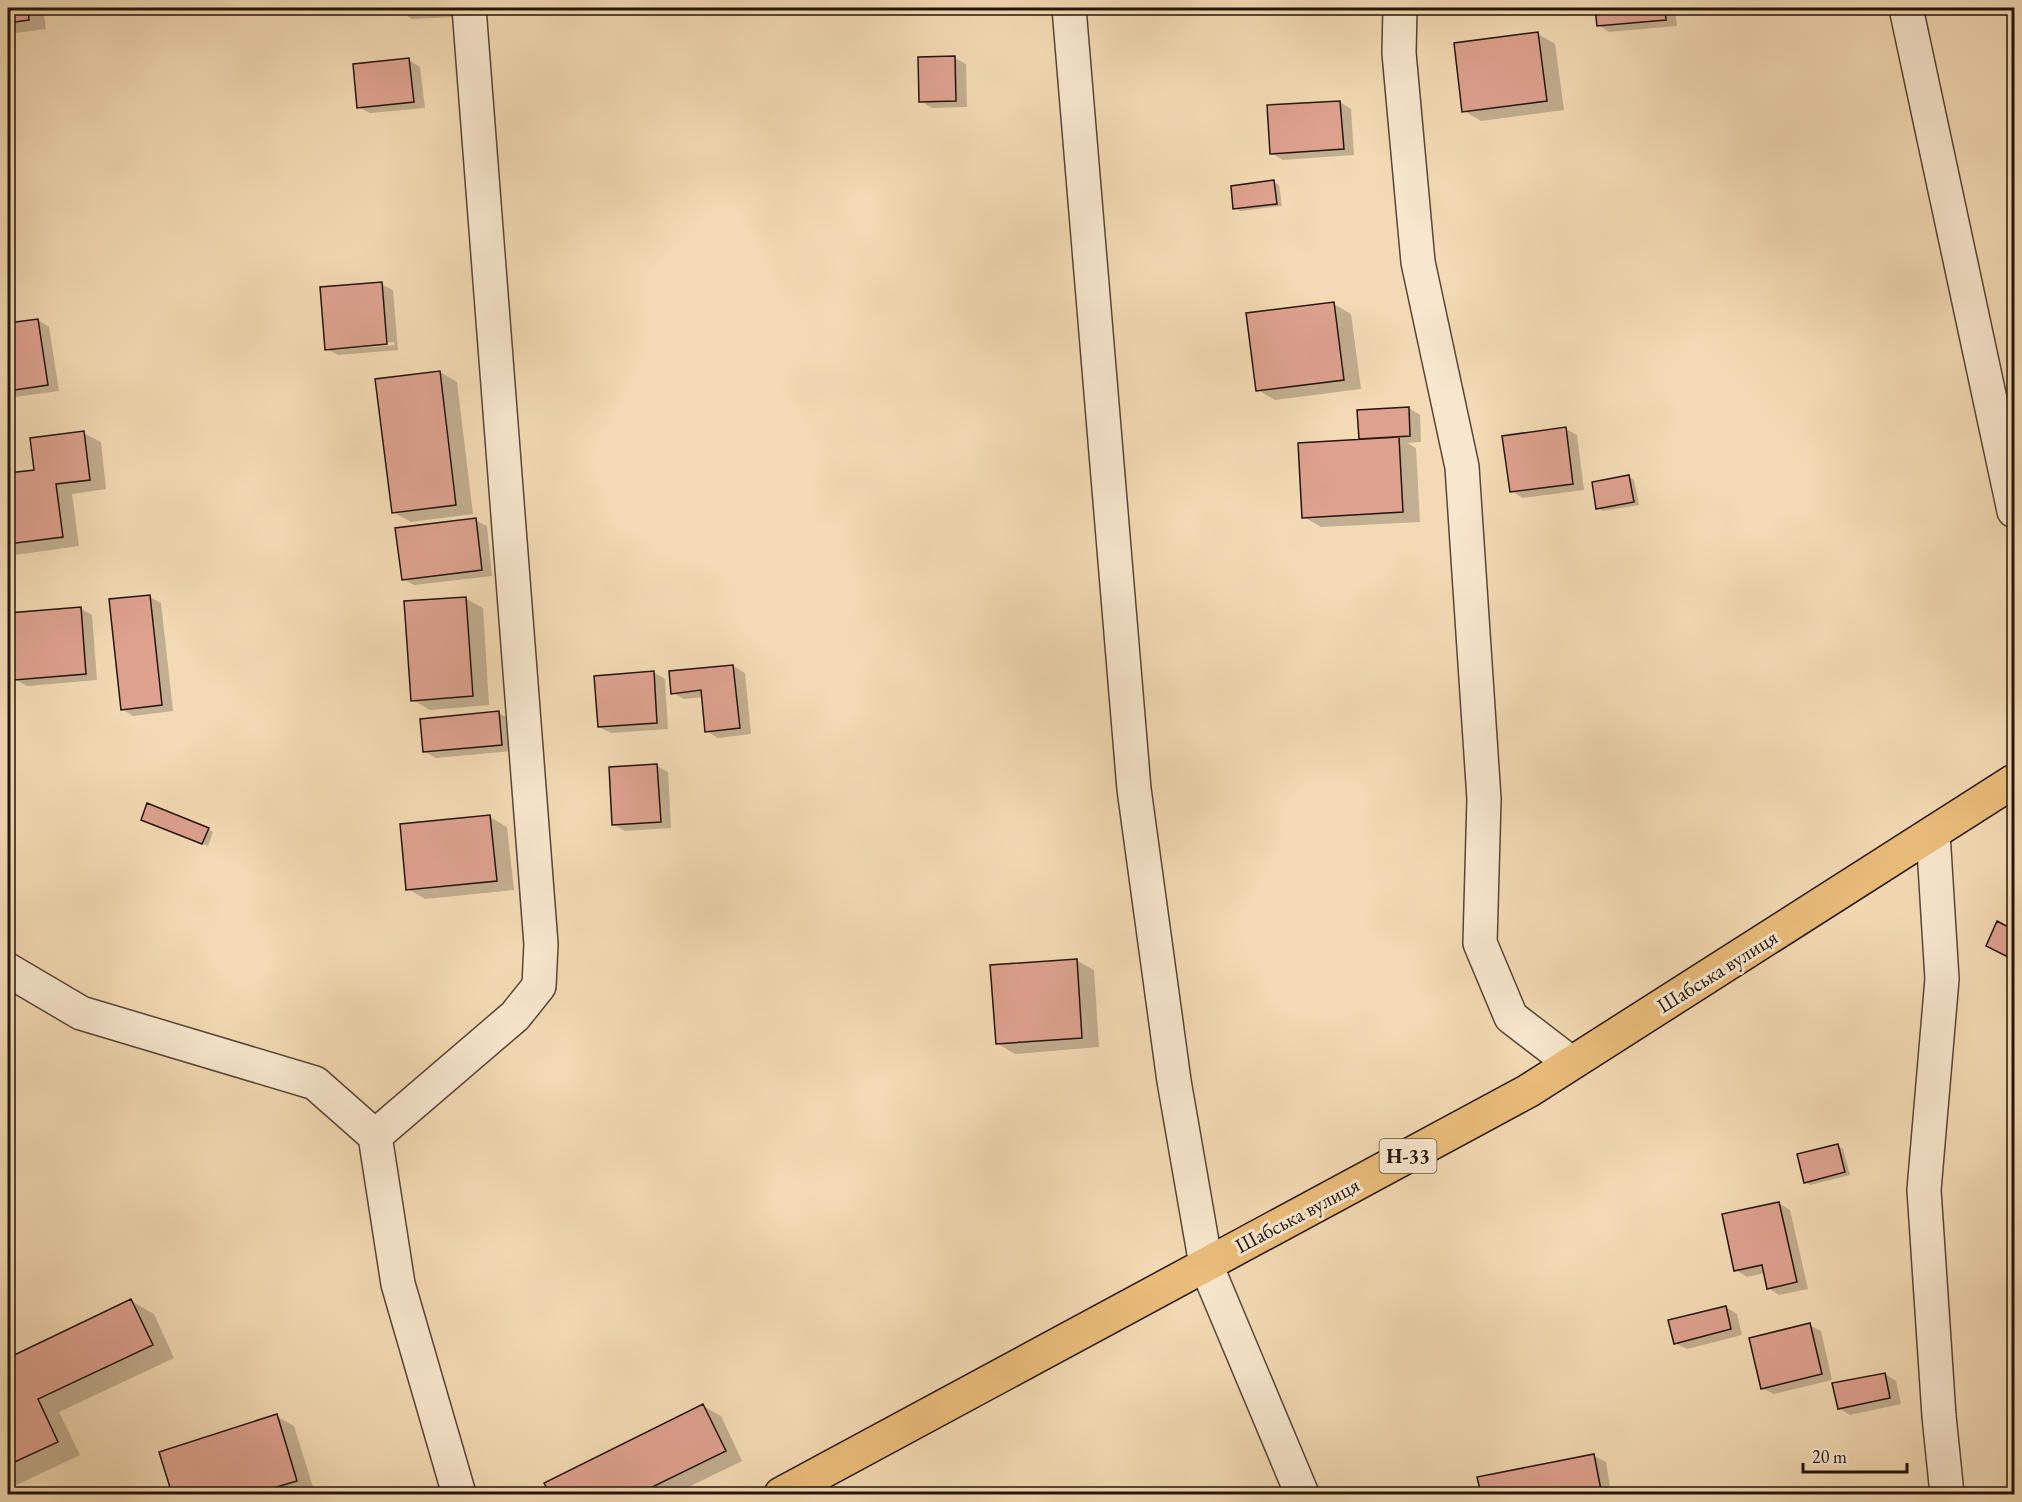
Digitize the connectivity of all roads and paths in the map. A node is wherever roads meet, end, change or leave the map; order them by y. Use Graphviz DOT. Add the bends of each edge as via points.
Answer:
graph roads {
  1 [pos="469,8"];
  2 [pos="1400,8"];
  3 [pos="1906,8"];
  4 [pos="1073,10"];
  5 [pos="2014,511"];
  6 [pos="2014,781"];
  7 [pos="1932,833"];
  8 [pos="8,970"];
  9 [pos="1571,1064"];
  10 [pos="375,1136"];
  11 [pos="1206,1265"];
  12 [pos="459,1494"];
  13 [pos="781,1494"];
  14 [pos="1302,1494"];
  15 [pos="1947,1494"];
  1 -- 10 [label="street" via="542,944 539,986 515,1017"];
  2 -- 9 [label="street" via="1400,53 1418,262 1462,467 1484,798 1480,943 1511,1017"];
  3 -- 5 [label="street"];
  4 -- 11 [label="street" via="1134,789 1174,1081"];
  6 -- 7 [label="main road, Шабська вулиця / Н-33"];
  7 -- 9 [label="main road, Шабська вулиця / Н-33"];
  7 -- 15 [label="street" via="1942,979 1924,1190"];
  8 -- 10 [label="street" via="81,1013 315,1083"];
  9 -- 11 [label="main road, Шабська вулиця / Н-33"];
  10 -- 12 [label="street" via="398,1284"];
  11 -- 13 [label="main road, Шабська вулиця / Н-33"];
  11 -- 14 [label="street"];
}
